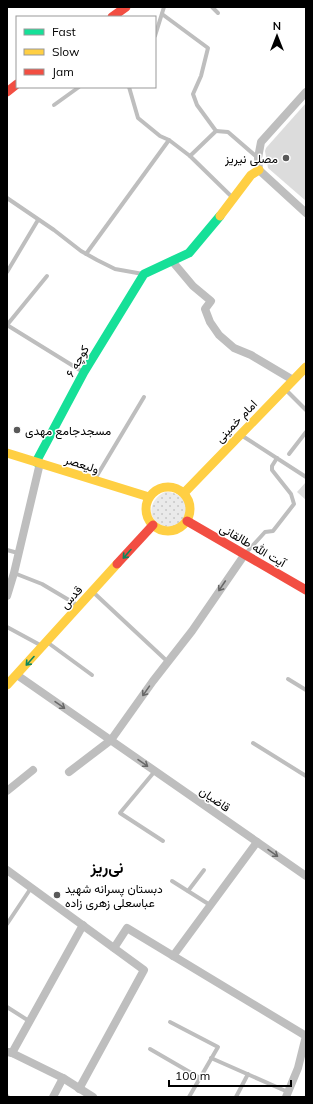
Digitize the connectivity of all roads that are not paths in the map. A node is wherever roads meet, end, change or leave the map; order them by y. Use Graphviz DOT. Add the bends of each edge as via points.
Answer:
graph roads {
  1 [pos="164,7"];
  2 [pos="212,7"];
  3 [pos="121,8"];
  4 [pos="218,12"];
  5 [pos="162,14"];
  6 [pos="113,16"];
  7 [pos="156,33"];
  8 [pos="16,85"];
  9 [pos="78,88"];
  10 [pos="129,88"];
  11 [pos="7,92"];
  12 [pos="306,92"];
  13 [pos="54,105"];
  14 [pos="216,130"];
  15 [pos="169,140"];
  16 [pos="190,156"];
  17 [pos="258,158"];
  18 [pos="259,170"];
  19 [pos="7,198"];
  20 [pos="233,198"];
  21 [pos="306,213"];
  22 [pos="38,220"];
  23 [pos="86,254"];
  24 [pos="172,261"];
  25 [pos="7,272"];
  26 [pos="144,274"];
  27 [pos="47,276"];
  28 [pos="7,325"];
  29 [pos="306,367"];
  30 [pos="84,372"];
  31 [pos="293,380"];
  32 [pos="285,388"];
  33 [pos="144,397"];
  34 [pos="306,410"];
  35 [pos="306,432"];
  36 [pos="240,434"];
  37 [pos="7,453"];
  38 [pos="289,454"];
  39 [pos="277,458"];
  40 [pos="38,463"];
  41 [pos="306,477"];
  42 [pos="93,481"];
  43 [pos="184,493"];
  44 [pos="149,498"];
  45 [pos="188,521"];
  46 [pos="153,525"];
  47 [pos="7,550"];
  48 [pos="18,552"];
  49 [pos="245,554"];
  50 [pos="14,573"];
  51 [pos="306,590"];
  52 [pos="92,592"];
  53 [pos="7,596"];
  54 [pos="79,607"];
  55 [pos="7,627"];
  56 [pos="45,644"];
  57 [pos="168,662"];
  58 [pos="17,675"];
  59 [pos="92,675"];
  60 [pos="288,679"];
  61 [pos="7,685"];
  62 [pos="306,690"];
  63 [pos="111,740"];
  64 [pos="253,743"];
  65 [pos="33,770"];
  66 [pos="155,771"];
  67 [pos="69,772"];
  68 [pos="306,776"];
  69 [pos="7,791"];
  70 [pos="163,841"];
  71 [pos="257,842"];
  72 [pos="7,870"];
  73 [pos="204,870"];
  74 [pos="306,876"];
  75 [pos="172,881"];
  76 [pos="32,888"];
  77 [pos="188,891"];
  78 [pos="210,906"];
  79 [pos="7,924"];
  80 [pos="83,925"];
  81 [pos="114,948"];
  82 [pos="173,956"];
  83 [pos="7,1007"];
  84 [pos="29,1021"];
  85 [pos="170,1022"];
  86 [pos="306,1036"];
  87 [pos="150,1049"];
  88 [pos="10,1052"];
  89 [pos="211,1058"];
  90 [pos="248,1074"];
  91 [pos="63,1078"];
  92 [pos="200,1078"];
  93 [pos="79,1089"];
  94 [pos="287,1095"];
  95 [pos="53,1097"];
  96 [pos="92,1097"];
  97 [pos="189,1097"];
  98 [pos="236,1097"];
  1 -- 5 [label="lane"];
  2 -- 4 [label="lane"];
  3 -- 6 [label="street"];
  5 -- 7 [label="lane"];
  5 -- 14 [label="lane" via="208,48 201,76 193,94 197,105"];
  8 -- 11 [label="street"];
  9 -- 13 [label="lane"];
  10 -- 15 [label="lane" via="138,118"];
  12 -- 17 [label="street" via="261,142"];
  14 -- 16 [label="lane"];
  14 -- 17 [label="lane" via="228,132"];
  15 -- 16 [label="lane"];
  15 -- 23 [label="lane"];
  16 -- 20 [label="lane"];
  17 -- 18 [label="street"];
  18 -- 20 [label="street" via="251,175"];
  18 -- 21 [label="street"];
  19 -- 22 [label="lane"];
  20 -- 24 [label="street" via="189,253"];
  22 -- 23 [label="lane"];
  22 -- 25 [label="lane"];
  23 -- 26 [label="lane" via="115,269"];
  24 -- 26 [label="street"];
  24 -- 31 [label="street" via="193,286 211,301 205,309 210,322 220,335 234,348"];
  26 -- 30 [label="street, ۶ کوچه"];
  27 -- 28 [label="lane"];
  28 -- 30 [label="lane"];
  29 -- 31 [label="street, امام خمینی"];
  30 -- 40 [label="street, ۶ کوچه"];
  31 -- 32 [label="street, امام خمینی"];
  32 -- 34 [label="lane"];
  32 -- 36 [label="street, امام خمینی"];
  33 -- 42 [label="lane"];
  35 -- 38 [label="lane"];
  36 -- 39 [label="lane"];
  36 -- 43 [label="street, امام خمینی"];
  37 -- 40 [label="street, ولیعصر"];
  39 -- 41 [label="lane"];
  39 -- 49 [label="lane" via="272,470 292,494 294,504 273,531 265,532"];
  40 -- 42 [label="street, ولیعصر"];
  40 -- 48 [label="street"];
  42 -- 44 [label="street, ولیعصر"];
  43 -- 44 [label="street" via="178,489 165,487 154,492"];
  43 -- 45 [label="street" via="191,506"];
  44 -- 46 [label="street" via="146,512"];
  45 -- 46 [label="street" via="178,530 171,531 158,529"];
  45 -- 49 [label="street, آیت الله طالقانی"];
  46 -- 52 [label="street, قدس, one-way"];
  47 -- 48 [label="lane"];
  48 -- 50 [label="street"];
  49 -- 51 [label="street, آیت الله طالقانی"];
  49 -- 57 [label="street, one-way"];
  50 -- 53 [label="street"];
  50 -- 54 [label="lane" via="42,584"];
  52 -- 54 [label="street, قدس"];
  52 -- 57 [label="lane"];
  54 -- 56 [label="street, قدس"];
  55 -- 56 [label="lane"];
  56 -- 58 [label="street, قدس, one-way"];
  56 -- 59 [label="lane"];
  57 -- 63 [label="street, one-way"];
  58 -- 61 [label="street, قدس"];
  58 -- 63 [label="street, قاضیان, one-way"];
  60 -- 62 [label="lane"];
  63 -- 66 [label="street, قاضیان, one-way"];
  63 -- 67 [label="street"];
  64 -- 68 [label="lane"];
  65 -- 69 [label="street"];
  66 -- 70 [label="lane" via="120,813"];
  66 -- 71 [label="street, قاضیان"];
  71 -- 74 [label="street, قاضیان, one-way"];
  71 -- 78 [label="street"];
  72 -- 76 [label="street"];
  73 -- 77 [label="lane"];
  75 -- 77 [label="lane"];
  76 -- 79 [label="lane"];
  76 -- 80 [label="street"];
  77 -- 78 [label="lane"];
  78 -- 82 [label="street"];
  80 -- 81 [label="street"];
  80 -- 84 [label="street"];
  81 -- 82 [label="street" via="127,928"];
  81 -- 93 [label="street" via="144,970"];
  82 -- 86 [label="street"];
  83 -- 84 [label="lane"];
  84 -- 88 [label="street"];
  85 -- 89 [label="lane" via="218,1047"];
  86 -- 94 [label="street" via="298,1068"];
  87 -- 92 [label="lane"];
  88 -- 91 [label="street"];
  89 -- 90 [label="lane"];
  89 -- 92 [label="lane"];
  90 -- 94 [label="lane"];
  90 -- 98 [label="lane"];
  91 -- 93 [label="street"];
  91 -- 95 [label="street"];
  92 -- 97 [label="lane"];
  93 -- 96 [label="street"];
}
